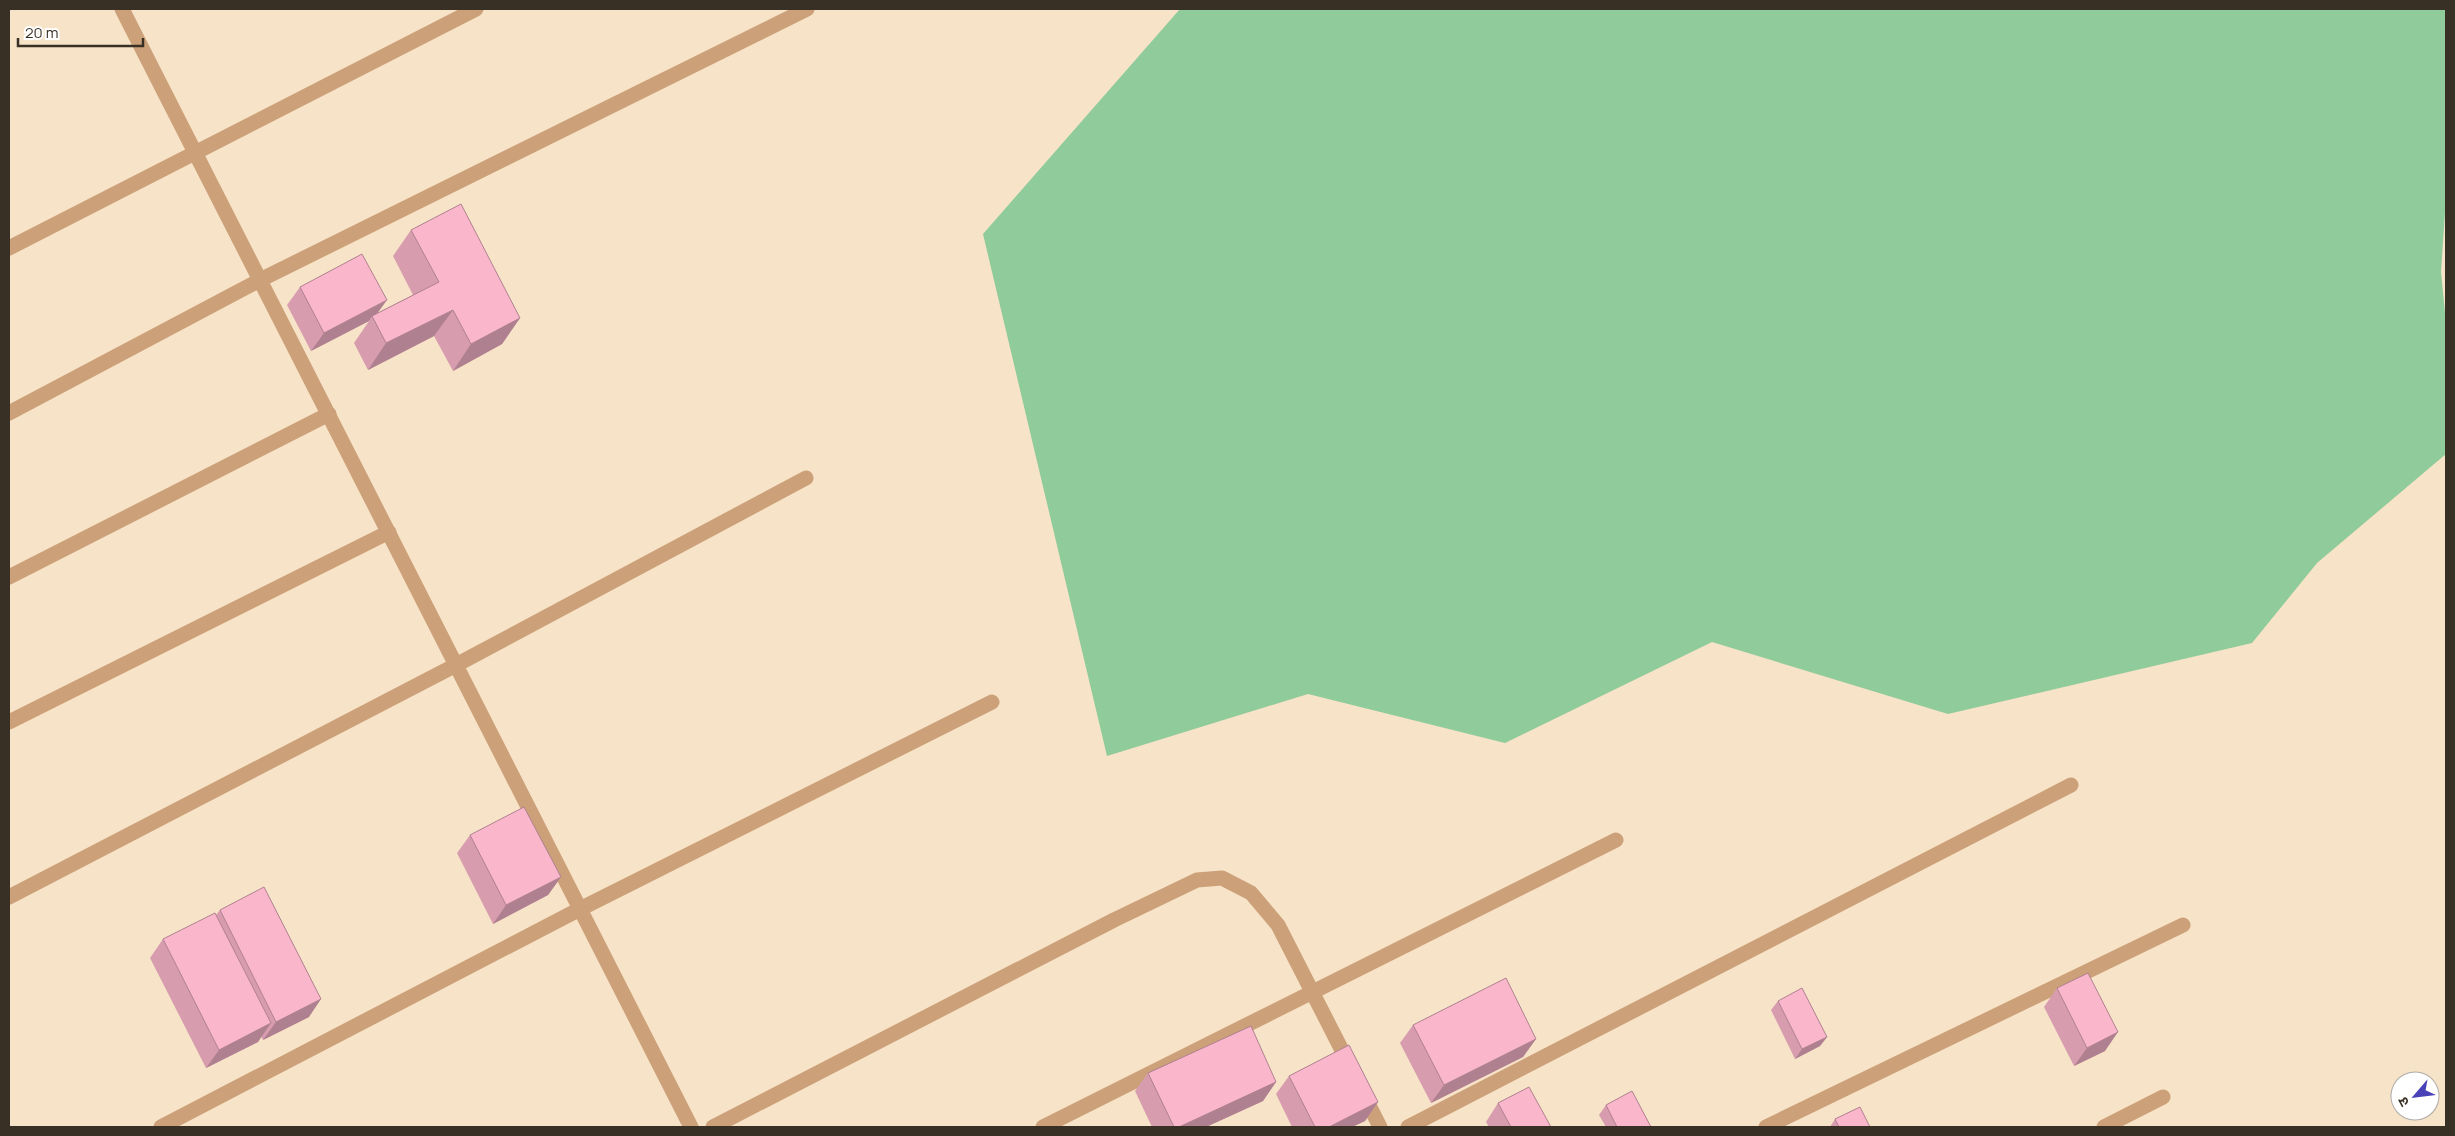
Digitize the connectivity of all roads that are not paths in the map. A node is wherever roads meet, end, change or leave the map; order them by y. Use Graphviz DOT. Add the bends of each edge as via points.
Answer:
graph roads {
  1 [pos="122,9"];
  2 [pos="476,9"];
  3 [pos="807,9"];
  4 [pos="195,152"];
  5 [pos="9,248"];
  6 [pos="260,280"];
  7 [pos="9,413"];
  8 [pos="329,414"];
  9 [pos="806,478"];
  10 [pos="389,532"];
  11 [pos="9,577"];
  12 [pos="456,665"];
  13 [pos="992,702"];
  14 [pos="9,722"];
  15 [pos="2071,785"];
  16 [pos="1616,840"];
  17 [pos="9,897"];
  18 [pos="580,908"];
  19 [pos="2183,925"];
  20 [pos="1314,992"];
  21 [pos="2163,1097"];
  22 [pos="161,1127"];
  23 [pos="692,1127"];
  24 [pos="713,1127"];
  25 [pos="1043,1127"];
  26 [pos="1380,1127"];
  27 [pos="1408,1127"];
  28 [pos="1766,1127"];
  29 [pos="2104,1127"];
  1 -- 4 [label="street"];
  2 -- 4 [label="street"];
  3 -- 6 [label="street"];
  4 -- 5 [label="street"];
  4 -- 6 [label="street"];
  6 -- 7 [label="street"];
  6 -- 8 [label="street"];
  8 -- 10 [label="street"];
  8 -- 11 [label="street"];
  9 -- 12 [label="street"];
  10 -- 12 [label="street"];
  10 -- 14 [label="street"];
  12 -- 17 [label="street"];
  12 -- 18 [label="street"];
  13 -- 18 [label="street"];
  15 -- 27 [label="street"];
  16 -- 20 [label="street"];
  18 -- 22 [label="street"];
  18 -- 23 [label="street"];
  19 -- 28 [label="street"];
  20 -- 24 [label="street" via="1278,925 1251,893 1222,878 1196,880"];
  20 -- 25 [label="street"];
  20 -- 26 [label="street"];
  21 -- 29 [label="street"];
}
